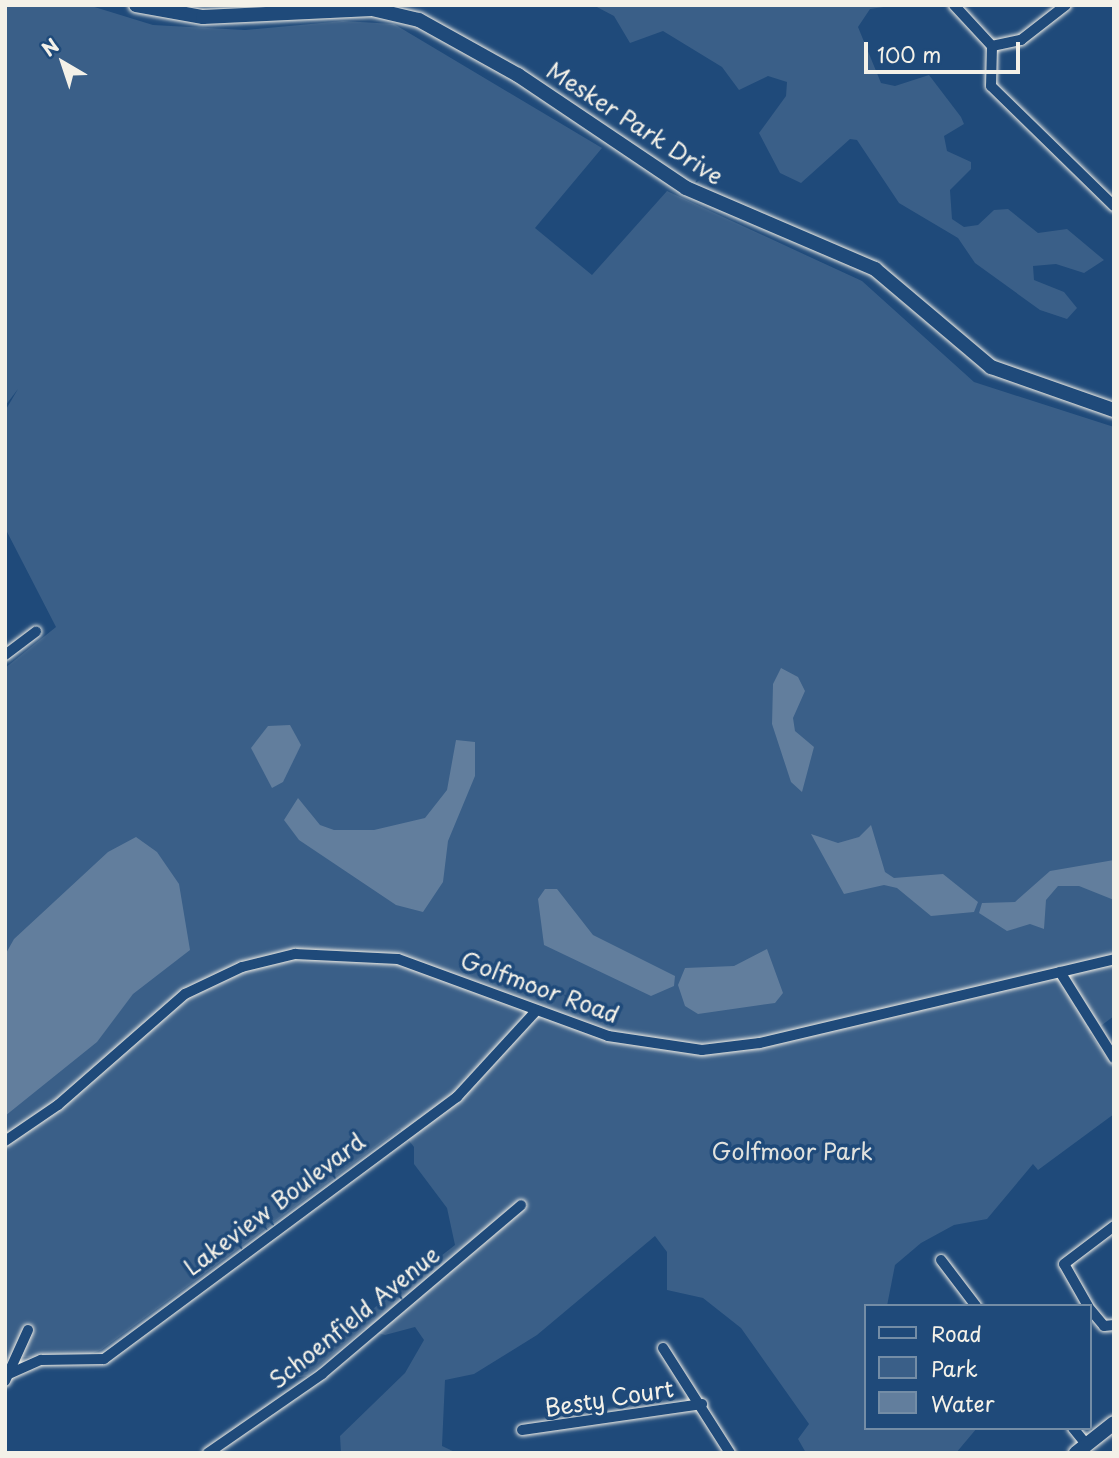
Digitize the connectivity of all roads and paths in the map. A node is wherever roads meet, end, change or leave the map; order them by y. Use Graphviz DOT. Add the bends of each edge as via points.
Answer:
graph roads {
  1 [pos="136,5"];
  2 [pos="954,5"];
  3 [pos="1066,5"];
  4 [pos="391,8"];
  5 [pos="992,46"];
  6 [pos="1114,206"];
  7 [pos="1114,410"];
  8 [pos="36,632"];
  9 [pos="5,655"];
  10 [pos="1114,959"];
  11 [pos="1060,972"];
  12 [pos="536,1011"];
  13 [pos="1114,1058"];
  14 [pos="5,1141"];
  15 [pos="521,1205"];
  16 [pos="1114,1226"];
  17 [pos="941,1260"];
  18 [pos="974,1304"];
  19 [pos="1086,1304"];
  20 [pos="1091,1311"];
  21 [pos="1114,1325"];
  22 [pos="28,1330"];
  23 [pos="663,1348"];
  24 [pos="7,1377"];
  25 [pos="702,1404"];
  26 [pos="1114,1423"];
  27 [pos="522,1430"];
  28 [pos="1074,1430"];
  29 [pos="1081,1449"];
  30 [pos="208,1453"];
  31 [pos="730,1453"];
  1 -- 4 [label="street, Mesker Park Drive" via="203,17"];
  2 -- 5 [label="street"];
  3 -- 5 [label="street" via="1021,40"];
  4 -- 7 [label="street, Mesker Park Drive" via="485,55 686,188 875,269 991,367"];
  5 -- 6 [label="street" via="987,70 991,86"];
  8 -- 9 [label="street"];
  10 -- 11 [label="street, Golfmoor Road"];
  11 -- 12 [label="street, Golfmoor Road" via="715,1049 641,1045"];
  11 -- 13 [label="street"];
  12 -- 14 [label="street, Golfmoor Road" via="398,959 341,952 270,959 185,994 58,1105"];
  12 -- 24 [label="street, Lakeview Boulevard" via="457,1097 104,1359 41,1360"];
  15 -- 30 [label="street, Schoenfield Avenue" via="321,1374"];
  16 -- 19 [label="street" via="1064,1264"];
  17 -- 18 [label="street"];
  20 -- 21 [label="street" via="1104,1326"];
  22 -- 24 [label="street, Lakeview Boulevard"];
  23 -- 25 [label="street"];
  25 -- 27 [label="street, Besty Court"];
  25 -- 31 [label="street"];
  26 -- 29 [label="street"];
  28 -- 29 [label="street"];
}
